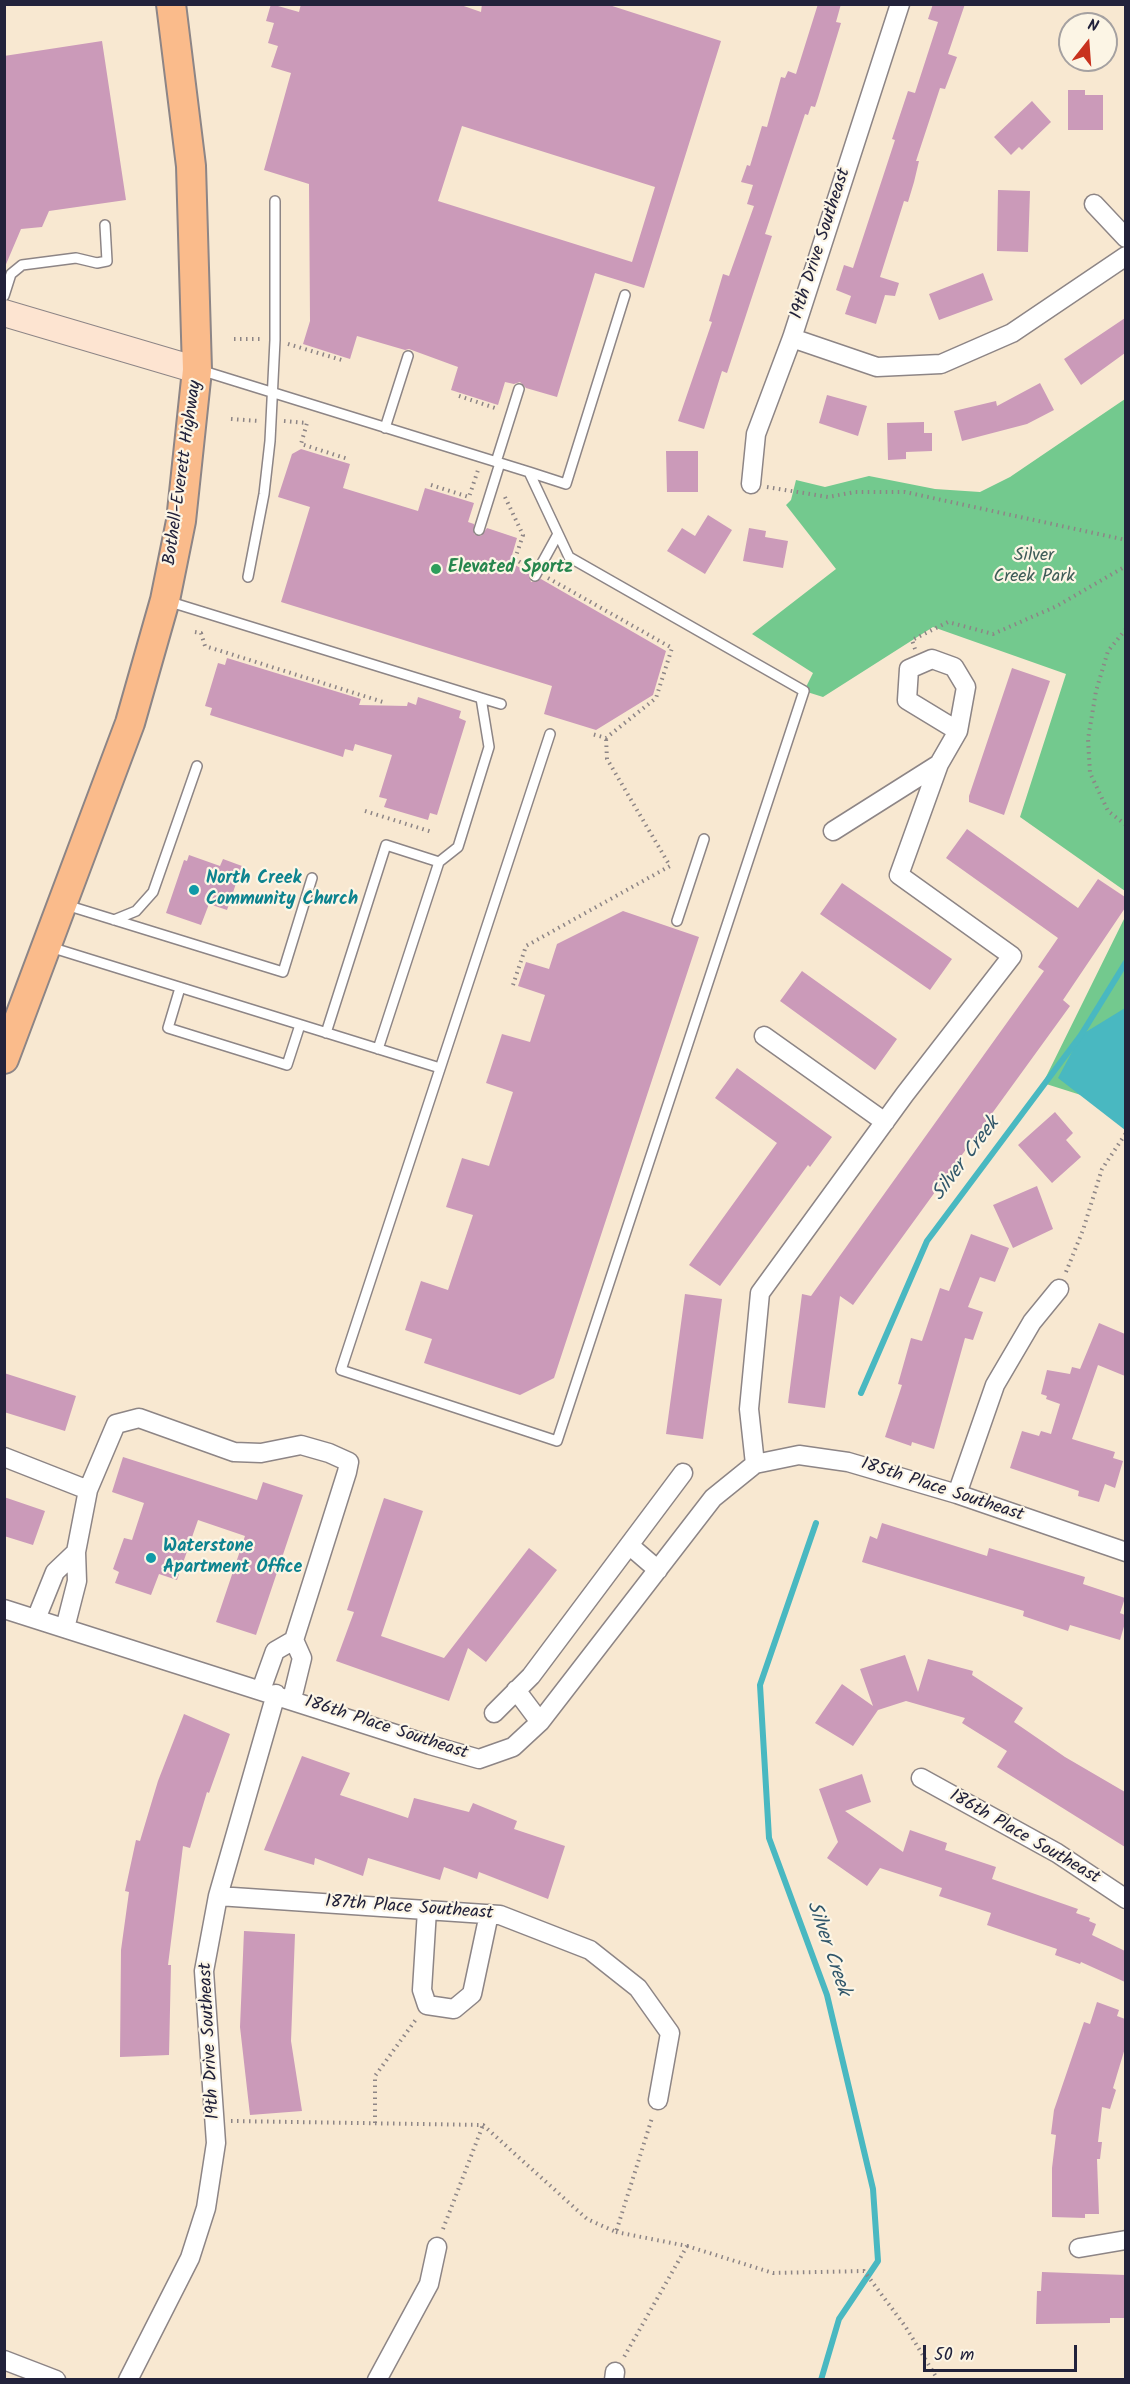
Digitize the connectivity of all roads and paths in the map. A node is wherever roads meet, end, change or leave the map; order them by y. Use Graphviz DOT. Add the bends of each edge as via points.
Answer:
graph roads {
  1 [pos="171,4"];
  2 [pos="900,4"];
  3 [pos="274,201"];
  4 [pos="1094,204"];
  5 [pos="105,225"];
  6 [pos="1125,238"];
  7 [pos="1125,256"];
  8 [pos="625,294"];
  9 [pos="4,296"];
  10 [pos="4,313"];
  11 [pos="792,338"];
  12 [pos="408,356"];
  13 [pos="198,370"];
  14 [pos="519,389"];
  15 [pos="273,393"];
  16 [pos="459,396"];
  17 [pos="512,413"];
  18 [pos="231,419"];
  19 [pos="271,421"];
  20 [pos="386,428"];
  21 [pos="348,459"];
  22 [pos="498,463"];
  23 [pos="529,472"];
  24 [pos="751,484"];
  25 [pos="506,497"];
  26 [pos="479,530"];
  27 [pos="558,534"];
  28 [pos="1125,540"];
  29 [pos="1125,566"];
  30 [pos="536,574"];
  31 [pos="248,577"];
  32 [pos="165,600"];
  33 [pos="1125,629"];
  34 [pos="195,632"];
  35 [pos="920,664"];
  36 [pos="482,698"];
  37 [pos="501,704"];
  38 [pos="383,705"];
  39 [pos="958,731"];
  40 [pos="550,734"];
  41 [pos="592,734"];
  42 [pos="606,738"];
  43 [pos="939,764"];
  44 [pos="197,766"];
  45 [pos="364,811"];
  46 [pos="1125,825"];
  47 [pos="833,831"];
  48 [pos="432,832"];
  49 [pos="704,840"];
  50 [pos="439,862"];
  51 [pos="312,878"];
  52 [pos="64,904"];
  53 [pos="114,920"];
  54 [pos="677,921"];
  55 [pos="47,947"];
  56 [pos="513,985"];
  57 [pos="180,988"];
  58 [pos="300,1024"];
  59 [pos="326,1033"];
  60 [pos="764,1036"];
  61 [pos="378,1049"];
  62 [pos="4,1059"];
  63 [pos="440,1068"];
  64 [pos="885,1122"];
  65 [pos="1125,1133"];
  66 [pos="1059,1289"];
  67 [pos="4,1457"];
  68 [pos="755,1464"];
  69 [pos="683,1473"];
  70 [pos="88,1490"];
  71 [pos="957,1494"];
  72 [pos="629,1545"];
  73 [pos="76,1552"];
  74 [pos="1125,1552"];
  75 [pos="658,1570"];
  76 [pos="4,1609"];
  77 [pos="36,1618"];
  78 [pos="65,1628"];
  79 [pos="294,1640"];
  80 [pos="516,1690"];
  81 [pos="276,1694"];
  82 [pos="494,1713"];
  83 [pos="540,1722"];
  84 [pos="921,1778"];
  85 [pos="218,1896"];
  86 [pos="1125,1899"];
  87 [pos="427,1910"];
  88 [pos="489,1914"];
  89 [pos="427,2005"];
  90 [pos="658,2100"];
  91 [pos="215,2121"];
  92 [pos="375,2123"];
  93 [pos="483,2125"];
  94 [pos="616,2232"];
  95 [pos="1125,2240"];
  96 [pos="687,2246"];
  97 [pos="437,2247"];
  98 [pos="1079,2248"];
  99 [pos="4,2360"];
  100 [pos="615,2376"];
  101 [pos="56,2379"];
  102 [pos="128,2379"];
  103 [pos="377,2379"];
  104 [pos="938,2379"];
  1 -- 13 [label="main road, Bothell-Everett Highway" via="191,166"];
  2 -- 11 [label="street, 19th Drive Southeast"];
  3 -- 15 [label="lane"];
  4 -- 6 [label="street"];
  5 -- 9 [label="lane" via="107,261 76,258 22,265 11,274"];
  7 -- 11 [label="street" via="1012,333 941,364 877,367"];
  8 -- 23 [label="lane" via="566,484"];
  10 -- 13 [label="street"];
  11 -- 24 [label="street, 19th Drive Southeast" via="756,434"];
  12 -- 20 [label="lane"];
  13 -- 15 [label="lane"];
  13 -- 32 [label="main road, Bothell-Everett Highway" via="181,521"];
  14 -- 17 [label="lane"];
  15 -- 19 [label="lane"];
  15 -- 20 [label="lane"];
  16 -- 17 [label="path"];
  17 -- 22 [label="lane"];
  18 -- 19 [label="path"];
  19 -- 21 [label="path" via="307,423 301,444"];
  19 -- 31 [label="lane" via="264,494"];
  20 -- 22 [label="lane"];
  22 -- 23 [label="lane"];
  22 -- 26 [label="lane"];
  23 -- 27 [label="lane"];
  24 -- 28 [label="path" via="828,497 855,492 905,492"];
  25 -- 30 [label="path" via="523,535 515,560"];
  27 -- 30 [label="lane"];
  27 -- 63 [label="lane" via="569,557 804,691 557,1441 341,1370"];
  29 -- 35 [label="path" via="1057,606 993,634 948,622 912,640"];
  30 -- 42 [label="path" via="672,648 657,698"];
  32 -- 36 [label="lane"];
  32 -- 52 [label="main road, Bothell-Everett Highway" via="130,723"];
  33 -- 46 [label="path" via="1108,651 1088,739 1090,773 1108,811"];
  34 -- 38 [label="path" via="201,633 205,646"];
  35 -- 39 [label="street" via="909,669 907,700"];
  35 -- 39 [label="street" via="932,659 954,667 966,687"];
  36 -- 37 [label="lane"];
  36 -- 50 [label="lane" via="489,747 458,847"];
  39 -- 43 [label="street"];
  40 -- 63 [label="lane"];
  41 -- 42 [label="path"];
  42 -- 56 [label="path" via="607,759 670,866 526,946"];
  43 -- 47 [label="street"];
  43 -- 64 [label="street" via="899,875 1012,956"];
  44 -- 53 [label="lane" via="153,892 136,911"];
  45 -- 48 [label="path"];
  49 -- 54 [label="lane"];
  50 -- 59 [label="lane" via="386,845"];
  50 -- 61 [label="lane"];
  51 -- 53 [label="lane" via="283,972"];
  52 -- 53 [label="lane"];
  52 -- 55 [label="main road, Bothell-Everett Highway"];
  55 -- 57 [label="lane"];
  55 -- 62 [label="main road, Bothell-Everett Highway"];
  57 -- 58 [label="lane"];
  57 -- 58 [label="lane" via="168,1028 287,1065"];
  58 -- 59 [label="lane"];
  59 -- 61 [label="lane"];
  60 -- 64 [label="street"];
  61 -- 63 [label="lane"];
  64 -- 68 [label="street" via="760,1293 749,1409"];
  65 -- 66 [label="path" via="1102,1169"];
  66 -- 71 [label="street" via="1032,1322 995,1385"];
  67 -- 70 [label="street"];
  68 -- 71 [label="street, 185th Place Southeast" via="799,1455 848,1461"];
  68 -- 75 [label="street, 186th Place Southeast" via="713,1498"];
  69 -- 72 [label="street"];
  70 -- 73 [label="street"];
  70 -- 79 [label="street" via="116,1424 139,1418 234,1452 261,1453 301,1445 349,1462"];
  71 -- 74 [label="street, 185th Place Southeast"];
  72 -- 75 [label="street"];
  72 -- 80 [label="street" via="531,1676"];
  73 -- 77 [label="street" via="55,1572"];
  73 -- 78 [label="street" via="77,1581"];
  75 -- 83 [label="street, 186th Place Southeast"];
  76 -- 77 [label="street, 186th Place Southeast"];
  77 -- 78 [label="street, 186th Place Southeast"];
  78 -- 81 [label="street, 186th Place Southeast"];
  79 -- 81 [label="street" via="302,1658"];
  79 -- 81 [label="street" via="275,1651"];
  80 -- 82 [label="street"];
  80 -- 83 [label="street"];
  81 -- 83 [label="street, 186th Place Southeast" via="479,1759 513,1747"];
  81 -- 85 [label="street, 19th Drive Southeast"];
  84 -- 86 [label="street, 186th Place Southeast" via="1057,1853"];
  85 -- 87 [label="street, 187th Place Southeast"];
  85 -- 91 [label="street, 19th Drive Southeast" via="204,1971"];
  87 -- 88 [label="street, 187th Place Southeast"];
  87 -- 89 [label="street" via="422,1990"];
  88 -- 89 [label="street" via="472,1994 454,2009"];
  88 -- 90 [label="street, 187th Place Southeast" via="590,1950 638,1988 670,2033"];
  89 -- 92 [label="path" via="375,2076"];
  90 -- 94 [label="path"];
  91 -- 92 [label="path"];
  91 -- 102 [label="street, 19th Drive Southeast" via="216,2143 206,2208 190,2258"];
  92 -- 93 [label="path"];
  93 -- 94 [label="path" via="587,2219"];
  93 -- 97 [label="path"];
  94 -- 96 [label="path"];
  95 -- 98 [label="street"];
  96 -- 100 [label="path"];
  96 -- 104 [label="path" via="773,2273 864,2271"];
  97 -- 103 [label="street" via="429,2284"];
  99 -- 101 [label="street"];
}
